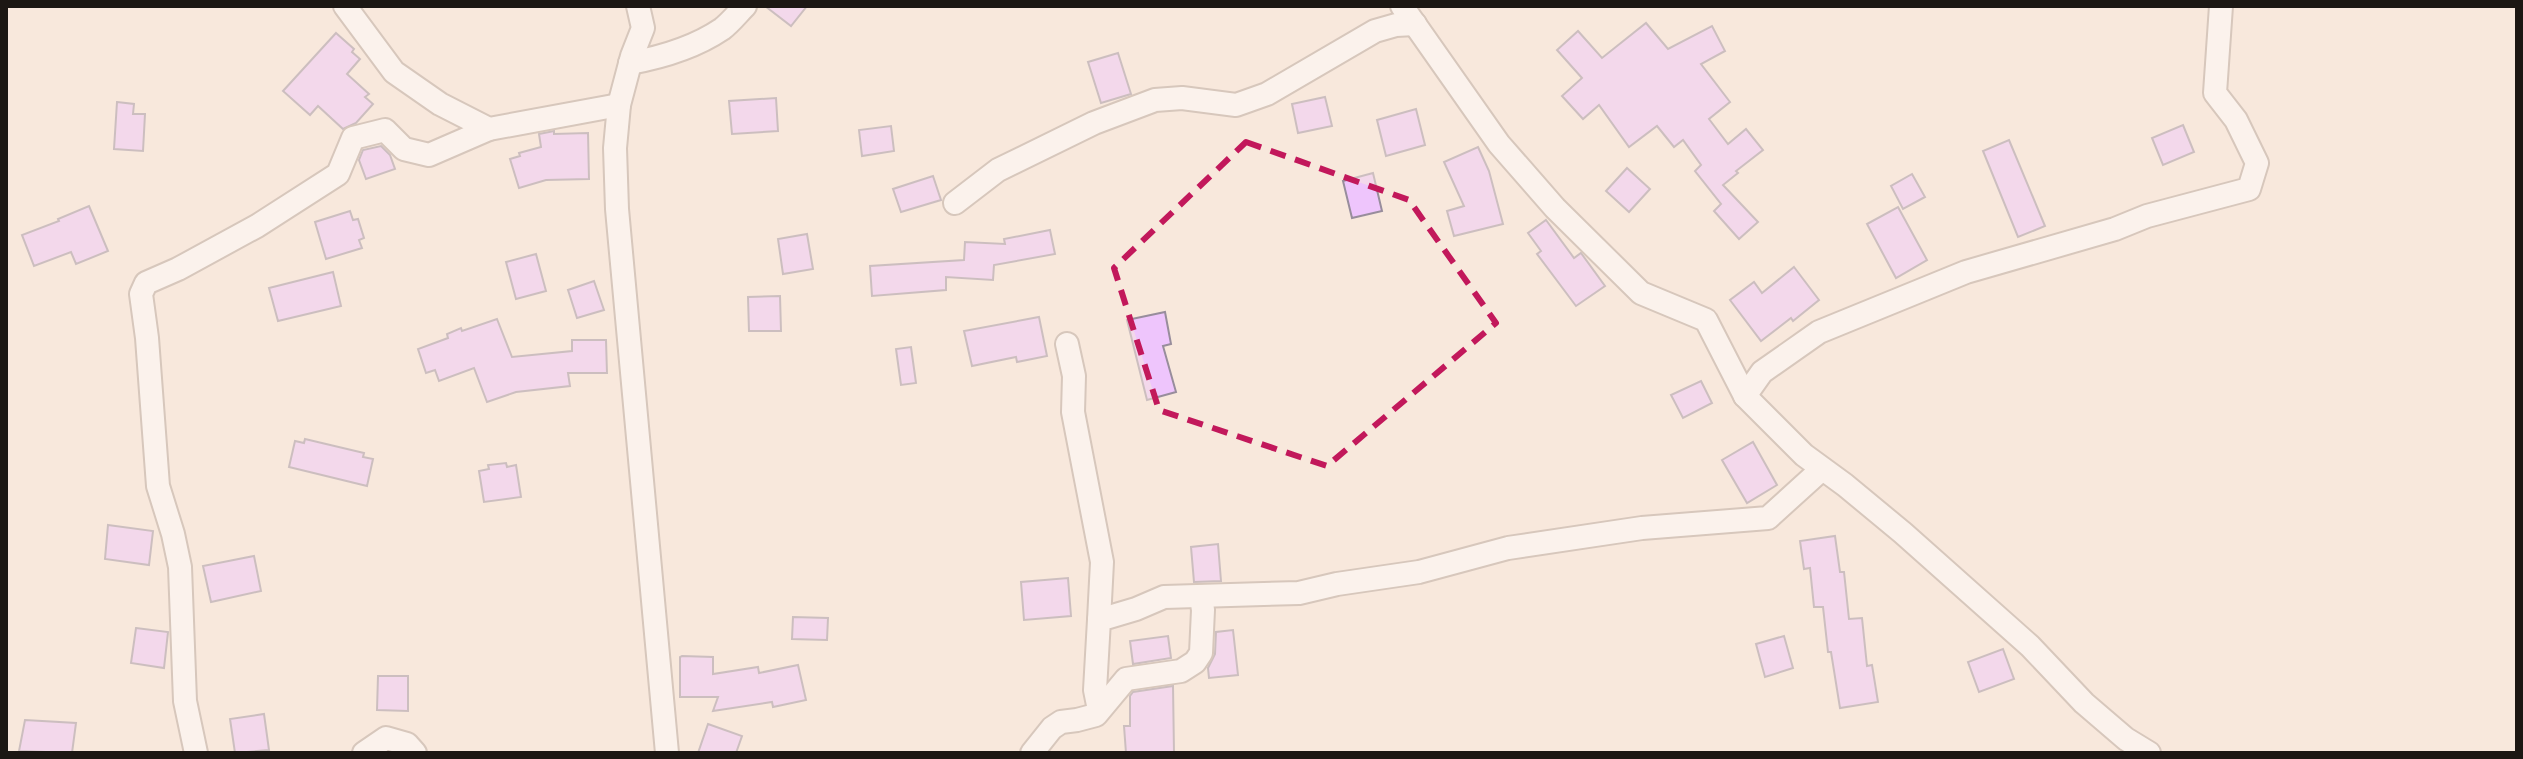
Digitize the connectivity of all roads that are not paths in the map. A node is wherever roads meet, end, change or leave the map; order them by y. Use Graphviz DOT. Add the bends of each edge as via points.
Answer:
graph roads {
  1 [pos="345,6"];
  2 [pos="638,6"];
  3 [pos="745,6"];
  4 [pos="2221,6"];
  5 [pos="1408,15"];
  6 [pos="630,63"];
  7 [pos="619,105"];
  8 [pos="489,129"];
  9 [pos="955,203"];
  10 [pos="1067,344"];
  11 [pos="1745,396"];
  12 [pos="1822,469"];
  13 [pos="1201,597"];
  14 [pos="1099,620"];
  15 [pos="1099,710"];
  16 [pos="196,753"];
  17 [pos="364,753"];
  18 [pos="415,753"];
  19 [pos="667,753"];
  20 [pos="1032,753"];
  21 [pos="2149,753"];
  1 -- 8 [label="street" via="394,72"];
  2 -- 6 [label="street" via="643,28"];
  3 -- 6 [label="street" via="724,27 689,47"];
  4 -- 11 [label="street" via="2215,93 2236,120 2257,163 2249,189 1966,272 1819,332 1762,372"];
  5 -- 9 [label="street" via="1267,94 1236,105 1155,100 1094,123 998,170"];
  5 -- 11 [label="street" via="1499,144 1555,208 1641,293 1706,320"];
  6 -- 7 [label="street"];
  7 -- 8 [label="street"];
  7 -- 19 [label="street" via="617,209"];
  8 -- 16 [label="street" via="429,155 404,149 385,130 353,138 338,174 257,226 146,283 141,294 158,486 180,567 185,701"];
  10 -- 14 [label="street" via="1074,376 1073,412 1102,562"];
  11 -- 12 [label="street"];
  12 -- 13 [label="street" via="1768,518 1642,528 1508,548 1419,572 1299,593"];
  12 -- 21 [label="street" via="2030,646 2084,703"];
  13 -- 14 [label="street" via="1164,597"];
  13 -- 15 [label="street" via="1201,653 1195,662 1181,671 1126,679"];
  14 -- 15 [label="street"];
  15 -- 20 [label="street" via="1061,722"];
  17 -- 18 [label="street" via="386,738 407,744"];
}
